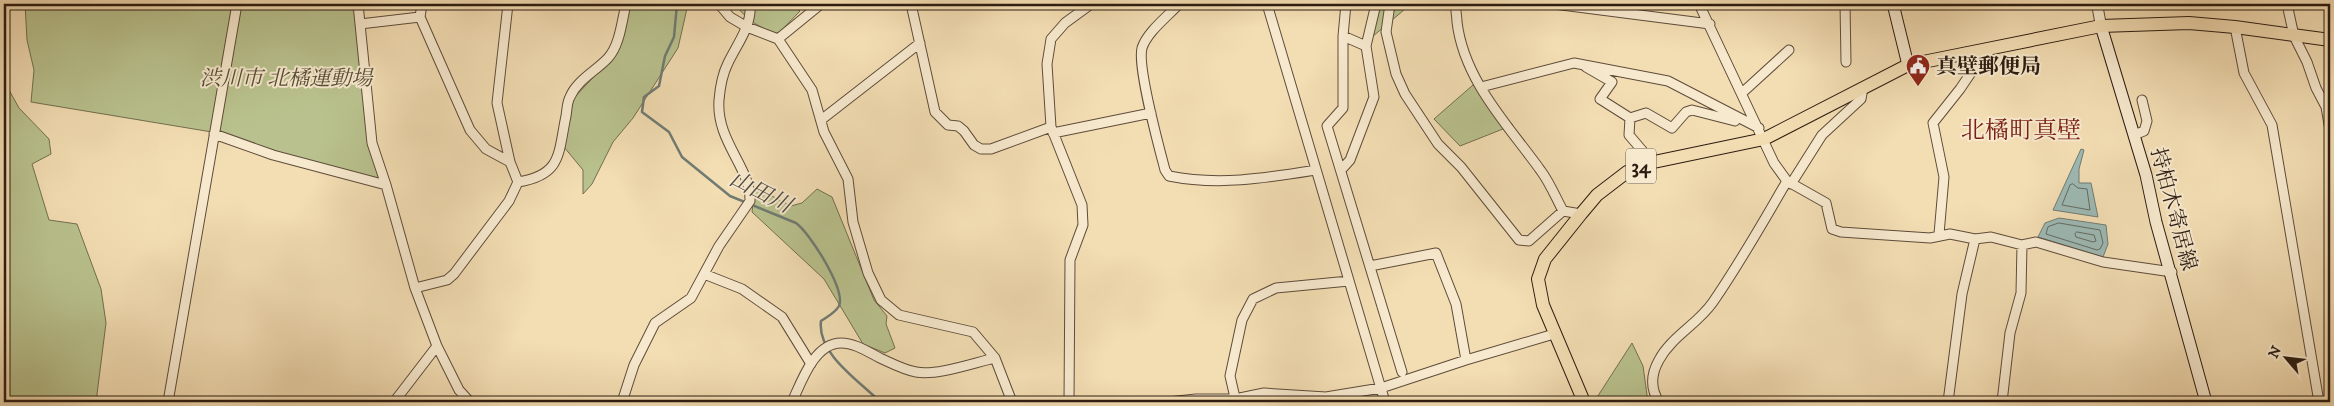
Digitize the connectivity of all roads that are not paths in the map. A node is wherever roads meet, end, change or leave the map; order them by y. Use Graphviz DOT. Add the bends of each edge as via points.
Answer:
graph roads {
  1 [pos="237,4"];
  2 [pos="358,4"];
  3 [pos="422,4"];
  4 [pos="508,4"];
  5 [pos="626,4"];
  6 [pos="719,4"];
  7 [pos="750,4"];
  8 [pos="821,4"];
  9 [pos="911,4"];
  10 [pos="1091,4"];
  11 [pos="1179,4"];
  12 [pos="1267,4"];
  13 [pos="1346,4"];
  14 [pos="1376,4"];
  15 [pos="1390,4"];
  16 [pos="1456,4"];
  17 [pos="1554,4"];
  18 [pos="1699,4"];
  19 [pos="1846,4"];
  20 [pos="1892,4"];
  21 [pos="2097,4"];
  22 [pos="2287,4"];
  23 [pos="1594,7"];
  24 [pos="420,17"];
  25 [pos="360,24"];
  26 [pos="1710,24"];
  27 [pos="2101,26"];
  28 [pos="747,27"];
  29 [pos="2235,27"];
  30 [pos="1343,36"];
  31 [pos="2294,36"];
  32 [pos="778,39"];
  33 [pos="2330,40"];
  34 [pos="920,43"];
  35 [pos="1366,46"];
  36 [pos="1987,49"];
  37 [pos="1789,50"];
  38 [pos="1846,62"];
  39 [pos="1581,64"];
  40 [pos="1908,64"];
  41 [pos="1481,87"];
  42 [pos="1863,88"];
  43 [pos="1742,93"];
  44 [pos="2142,100"];
  45 [pos="2328,108"];
  46 [pos="1151,112"];
  47 [pos="1738,117"];
  48 [pos="1630,118"];
  49 [pos="822,120"];
  50 [pos="1052,130"];
  51 [pos="2330,130"];
  52 [pos="1762,133"];
  53 [pos="214,134"];
  54 [pos="2134,136"];
  55 [pos="510,162"];
  56 [pos="1652,162"];
  57 [pos="1316,170"];
  58 [pos="1340,170"];
  59 [pos="518,182"];
  60 [pos="1789,183"];
  61 [pos="386,185"];
  62 [pos="1563,212"];
  63 [pos="1581,214"];
  64 [pos="1939,234"];
  65 [pos="1975,239"];
  66 [pos="2022,245"];
  67 [pos="1370,266"];
  68 [pos="2172,272"];
  69 [pos="704,274"];
  70 [pos="1349,281"];
  71 [pos="415,288"];
  72 [pos="1554,334"];
  73 [pos="436,346"];
  74 [pos="995,358"];
  75 [pos="1466,360"];
  76 [pos="811,364"];
  77 [pos="1402,372"];
  78 [pos="1381,388"];
  79 [pos="1235,401"];
  80 [pos="168,402"];
  81 [pos="394,402"];
  82 [pos="470,402"];
  83 [pos="622,402"];
  84 [pos="792,402"];
  85 [pos="1012,402"];
  86 [pos="1069,402"];
  87 [pos="1168,402"];
  88 [pos="1385,402"];
  89 [pos="1584,402"];
  90 [pos="1659,402"];
  91 [pos="1948,402"];
  92 [pos="2002,402"];
  93 [pos="2206,402"];
  94 [pos="2319,402"];
  1 -- 53 [label="street"];
  2 -- 25 [label="street"];
  3 -- 24 [label="street"];
  4 -- 55 [label="street" via="497,103"];
  5 -- 59 [label="street" via="609,57 570,96 559,152 553,166 546,174"];
  6 -- 28 [label="street" via="730,17"];
  7 -- 28 [label="street"];
  8 -- 32 [label="street"];
  9 -- 34 [label="street"];
  10 -- 50 [label="street" via="1065,23 1051,39 1047,64"];
  11 -- 46 [label="street" via="1142,48 1141,59"];
  12 -- 57 [label="street"];
  13 -- 30 [label="street"];
  14 -- 35 [label="street"];
  15 -- 62 [label="street" via="1386,32 1396,74 1413,108 1438,144 1462,167 1519,240 1528,241"];
  16 -- 41 [label="street" via="1458,33"];
  17 -- 23 [label="street"];
  18 -- 26 [label="street"];
  19 -- 38 [label="street"];
  20 -- 40 [label="main road"];
  21 -- 27 [label="street"];
  22 -- 31 [label="street"];
  23 -- 26 [label="street"];
  24 -- 25 [label="street"];
  24 -- 55 [label="street" via="470,130 486,150"];
  25 -- 61 [label="street" via="372,143"];
  26 -- 43 [label="street"];
  27 -- 29 [label="main road, 34" via="2189,23"];
  27 -- 36 [label="main road, 34"];
  27 -- 54 [label="main road, 持柏木寄居線"];
  28 -- 32 [label="street"];
  28 -- 69 [label="street" via="721,82 719,116 727,142 748,182 750,201"];
  29 -- 31 [label="main road, 34"];
  29 -- 94 [label="street" via="2244,73 2272,125"];
  30 -- 35 [label="street"];
  30 -- 58 [label="street" via="1344,108 1327,126"];
  31 -- 33 [label="main road, 34"];
  31 -- 45 [label="street"];
  32 -- 49 [label="street" via="812,90"];
  34 -- 49 [label="street"];
  34 -- 50 [label="street" via="935,112 948,125 958,126 964,131 974,145 991,149"];
  35 -- 58 [label="street" via="1374,97 1350,160"];
  36 -- 40 [label="main road, 34"];
  36 -- 64 [label="street" via="1933,123 1944,177"];
  37 -- 43 [label="street"];
  39 -- 41 [label="street" via="1574,63"];
  39 -- 47 [label="street" via="1668,81"];
  39 -- 48 [label="street" via="1612,82 1600,99"];
  40 -- 42 [label="main road, 34"];
  41 -- 62 [label="street" via="1541,170"];
  42 -- 52 [label="main road, 34"];
  42 -- 60 [label="street" via="1861,99 1822,135"];
  43 -- 52 [label="street"];
  44 -- 54 [label="street" via="2147,121 2144,131"];
  45 -- 51 [label="street"];
  46 -- 50 [label="street"];
  46 -- 57 [label="street" via="1168,176 1196,181 1252,180"];
  47 -- 48 [label="street" via="1735,121 1692,110 1686,112 1672,128 1646,113"];
  47 -- 52 [label="street"];
  48 -- 56 [label="street" via="1629,135"];
  49 -- 74 [label="street" via="848,179 853,222 868,273 881,300 898,315 973,332"];
  50 -- 86 [label="street" via="1082,205 1083,225 1070,260"];
  52 -- 56 [label="main road, 34"];
  52 -- 60 [label="street" via="1774,163"];
  53 -- 61 [label="street" via="273,155"];
  53 -- 80 [label="street"];
  54 -- 68 [label="main road, 持柏木寄居線"];
  55 -- 59 [label="street"];
  56 -- 63 [label="main road, 34" via="1627,172 1613,182"];
  57 -- 70 [label="street"];
  58 -- 67 [label="street"];
  59 -- 71 [label="street" via="509,201 454,274 447,280"];
  60 -- 64 [label="street" via="1826,203 1832,229 1930,238"];
  60 -- 90 [label="street" via="1713,302 1669,343 1658,361 1652,381 1653,392"];
  61 -- 71 [label="street"];
  62 -- 63 [label="street"];
  63 -- 72 [label="main road, 34" via="1545,259 1538,280"];
  64 -- 65 [label="street"];
  65 -- 66 [label="street" via="1991,237"];
  65 -- 91 [label="street" via="1962,294"];
  66 -- 68 [label="street" via="2036,242 2103,262"];
  66 -- 92 [label="street" via="2021,293 2010,333"];
  67 -- 75 [label="street" via="1436,253 1456,304"];
  67 -- 77 [label="street"];
  68 -- 93 [label="main road, 持柏木寄居線"];
  69 -- 76 [label="street" via="742,289 782,317"];
  69 -- 83 [label="street" via="691,298 655,323 634,365"];
  70 -- 78 [label="street"];
  70 -- 79 [label="street" via="1276,288 1253,299 1242,320 1230,376"];
  71 -- 73 [label="street"];
  72 -- 75 [label="street"];
  72 -- 89 [label="main road, 34"];
  73 -- 81 [label="street"];
  73 -- 82 [label="street" via="459,390"];
  74 -- 76 [label="street" via="926,373 914,372 855,345 841,343 832,345"];
  74 -- 85 [label="street"];
  75 -- 78 [label="street"];
  76 -- 84 [label="street"];
  78 -- 79 [label="street" via="1326,398 1264,393"];
  78 -- 88 [label="street"];
  79 -- 87 [label="street" via="1196,399"];
}
